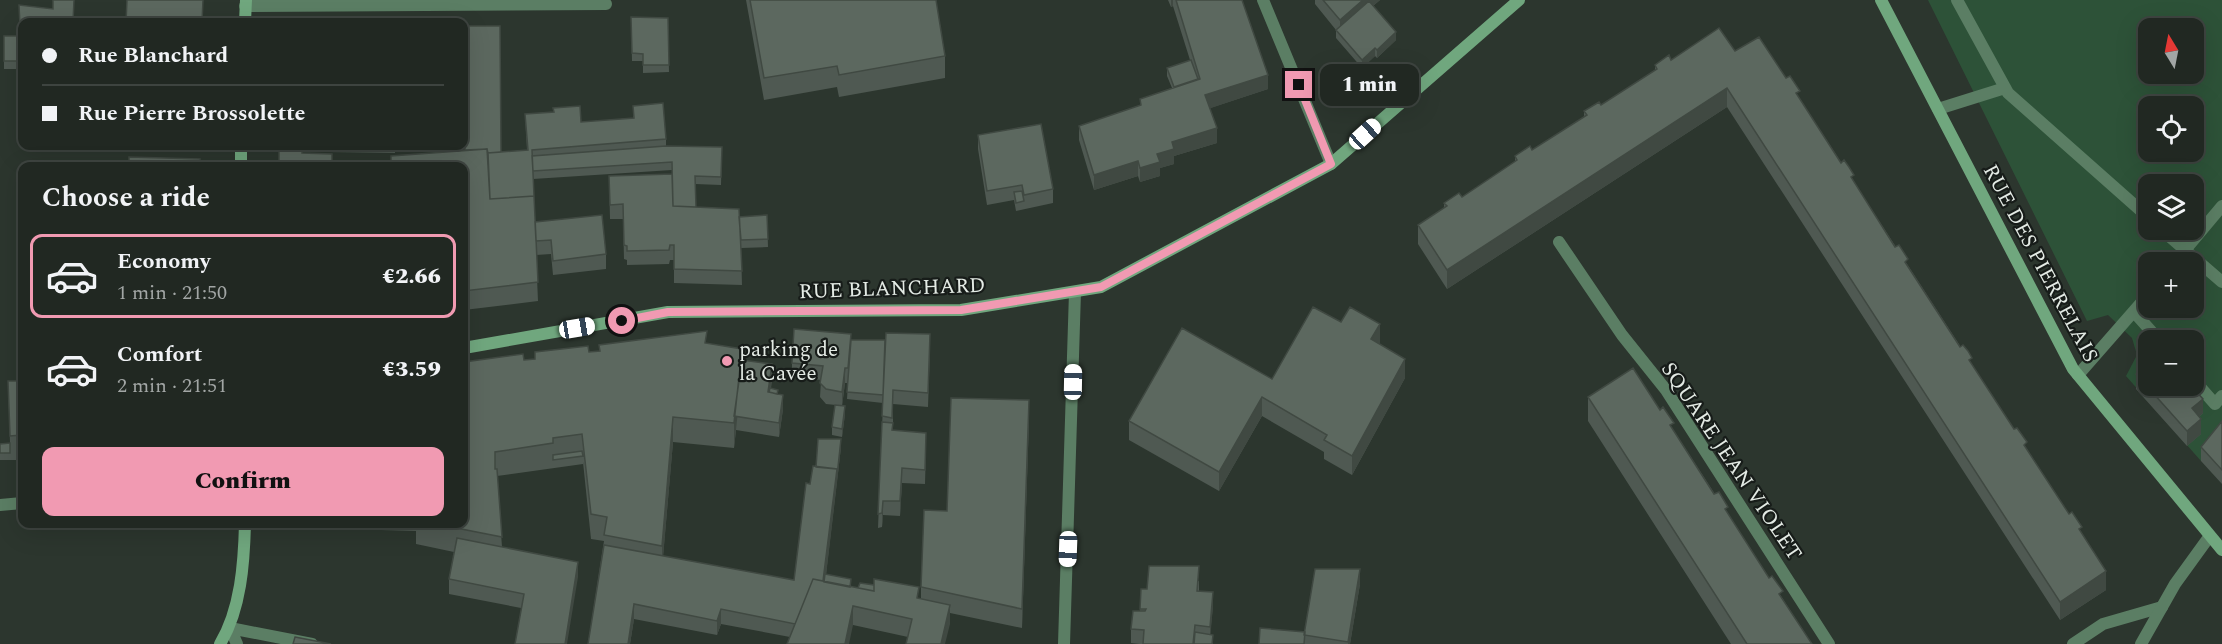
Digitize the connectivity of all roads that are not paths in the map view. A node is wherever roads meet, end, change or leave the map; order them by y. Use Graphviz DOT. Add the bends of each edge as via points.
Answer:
graph roads {
  1 [pos="1263,0"];
  2 [pos="1519,0"];
  3 [pos="1881,0"];
  4 [pos="1957,0"];
  5 [pos="246,3"];
  6 [pos="606,4"];
  7 [pos="245,18"];
  8 [pos="2005,88"];
  9 [pos="1938,109"];
  10 [pos="1331,164"];
  11 [pos="2222,206"];
  12 [pos="2138,208"];
  13 [pos="2174,240"];
  14 [pos="1559,242"];
  15 [pos="2186,250"];
  16 [pos="2222,282"];
  17 [pos="1075,292"];
  18 [pos="2138,307"];
  19 [pos="2134,312"];
  20 [pos="2150,330"];
  21 [pos="468,347"];
  22 [pos="2078,375"];
  23 [pos="2204,392"];
  24 [pos="2222,396"];
  25 [pos="18,503"];
  26 [pos="0,505"];
  27 [pos="245,528"];
  28 [pos="2209,537"];
  29 [pos="2222,550"];
  30 [pos="2162,607"];
  31 [pos="230,628"];
  32 [pos="308,643"];
  33 [pos="220,644"];
  34 [pos="237,644"];
  35 [pos="1064,644"];
  36 [pos="1829,644"];
  37 [pos="2073,644"];
  38 [pos="2141,644"];
  1 -- 10 [label="street"];
  2 -- 10 [label="street, RUE BLANCHARD"];
  3 -- 9 [label="street, RUE DES PIERRELAIS"];
  4 -- 8 [label="street"];
  5 -- 6 [label="street"];
  5 -- 7 [label="street"];
  8 -- 9 [label="street"];
  8 -- 12 [label="street"];
  9 -- 22 [label="street, RUE DES PIERRELAIS"];
  10 -- 17 [label="street, RUE BLANCHARD" via="1101,287"];
  11 -- 15 [label="street"];
  13 -- 15 [label="street"];
  14 -- 36 [label="street, SQUARE JEAN VIOLET" via="1622,335 1666,390"];
  15 -- 16 [label="street"];
  17 -- 21 [label="street, RUE BLANCHARD" via="961,310 668,312"];
  17 -- 35 [label="street"];
  18 -- 19 [label="street"];
  19 -- 20 [label="street"];
  19 -- 22 [label="street"];
  22 -- 28 [label="street, RUE DES PIERRELAIS"];
  23 -- 24 [label="street" via="2215,404"];
  25 -- 26 [label="street"];
  27 -- 31 [label="street" via="244,560"];
  28 -- 29 [label="street, RUE DES PIERRELAIS"];
  28 -- 30 [label="street"];
  30 -- 37 [label="street" via="2103,624"];
  30 -- 38 [label="street"];
  31 -- 32 [label="street"];
  31 -- 33 [label="street"];
  31 -- 34 [label="street"];
}
